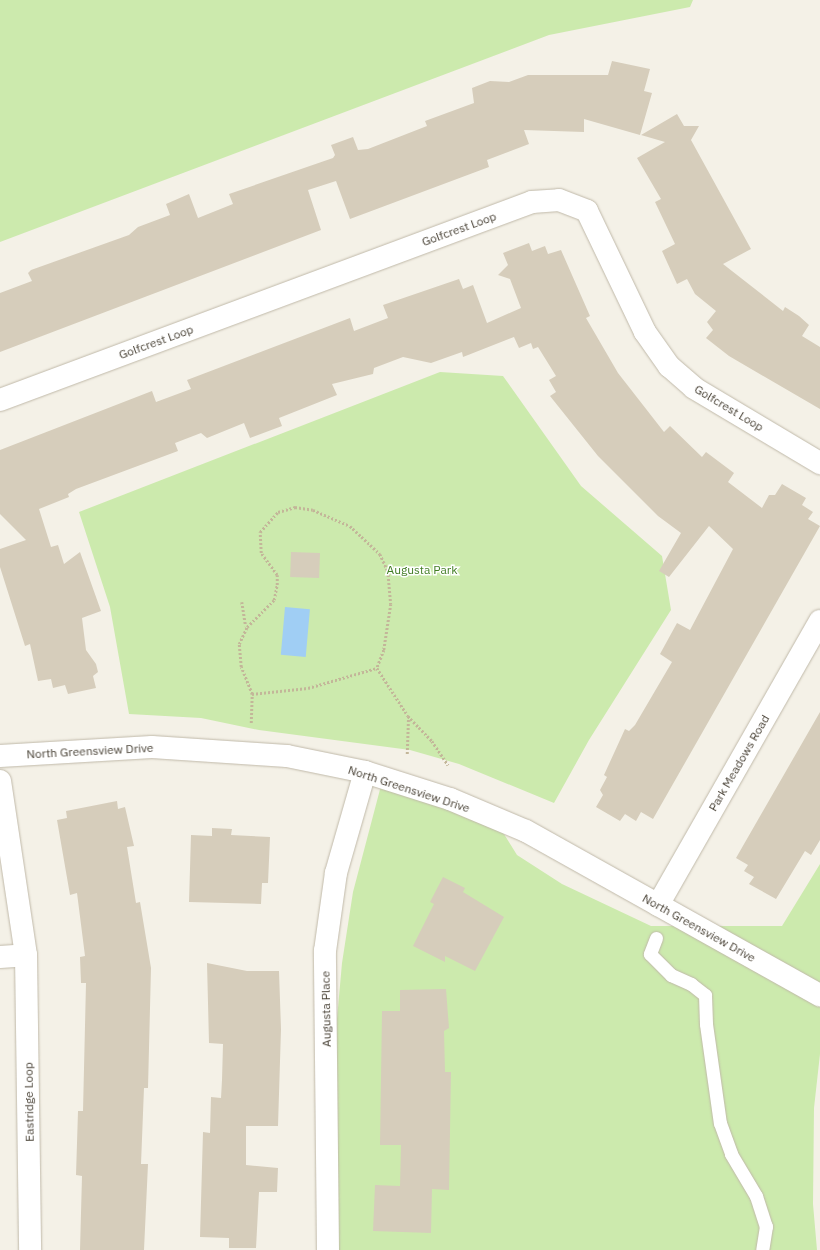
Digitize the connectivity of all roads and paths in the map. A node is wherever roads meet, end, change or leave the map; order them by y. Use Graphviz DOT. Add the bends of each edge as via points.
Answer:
graph roads {
  1 [pos="0,400"];
  2 [pos="820,463"];
  3 [pos="242,602"];
  4 [pos="820,621"];
  5 [pos="246,626"];
  6 [pos="377,668"];
  7 [pos="252,694"];
  8 [pos="408,716"];
  9 [pos="251,723"];
  10 [pos="408,754"];
  11 [pos="0,756"];
  12 [pos="448,765"];
  13 [pos="365,772"];
  14 [pos="0,781"];
  15 [pos="658,905"];
  16 [pos="656,938"];
  17 [pos="26,955"];
  18 [pos="0,957"];
  19 [pos="820,995"];
  20 [pos="30,1250"];
  21 [pos="328,1250"];
  22 [pos="762,1250"];
  1 -- 2 [label="street, Golfcrest Loop" via="532,202 559,200 588,211 645,332 669,366 700,392"];
  3 -- 5 [label="path"];
  4 -- 15 [label="street, Park Meadows Road"];
  5 -- 6 [label="path" via="274,600 277,585 277,575 261,553 260,532 278,512 296,507 313,510 350,526 366,538 380,554 388,571 391,586 389,624"];
  5 -- 7 [label="path" via="239,644 239,654"];
  6 -- 7 [label="path" via="308,688"];
  6 -- 8 [label="path"];
  7 -- 9 [label="path"];
  8 -- 10 [label="path"];
  8 -- 12 [label="path" via="432,741"];
  11 -- 13 [label="street, North Greensview Drive" via="152,746 287,756"];
  13 -- 15 [label="street, North Greensview Drive" via="450,799 526,831"];
  13 -- 21 [label="street, Augusta Place" via="336,873 325,951"];
  14 -- 17 [label="street, Eastridge Loop"];
  15 -- 19 [label="street, North Greensview Drive"];
  16 -- 22 [label="lane" via="650,954 671,975 691,984 705,995 706,1024 720,1123 731,1154 756,1196 766,1226"];
  17 -- 18 [label="street"];
  17 -- 20 [label="street, Eastridge Loop"];
}
